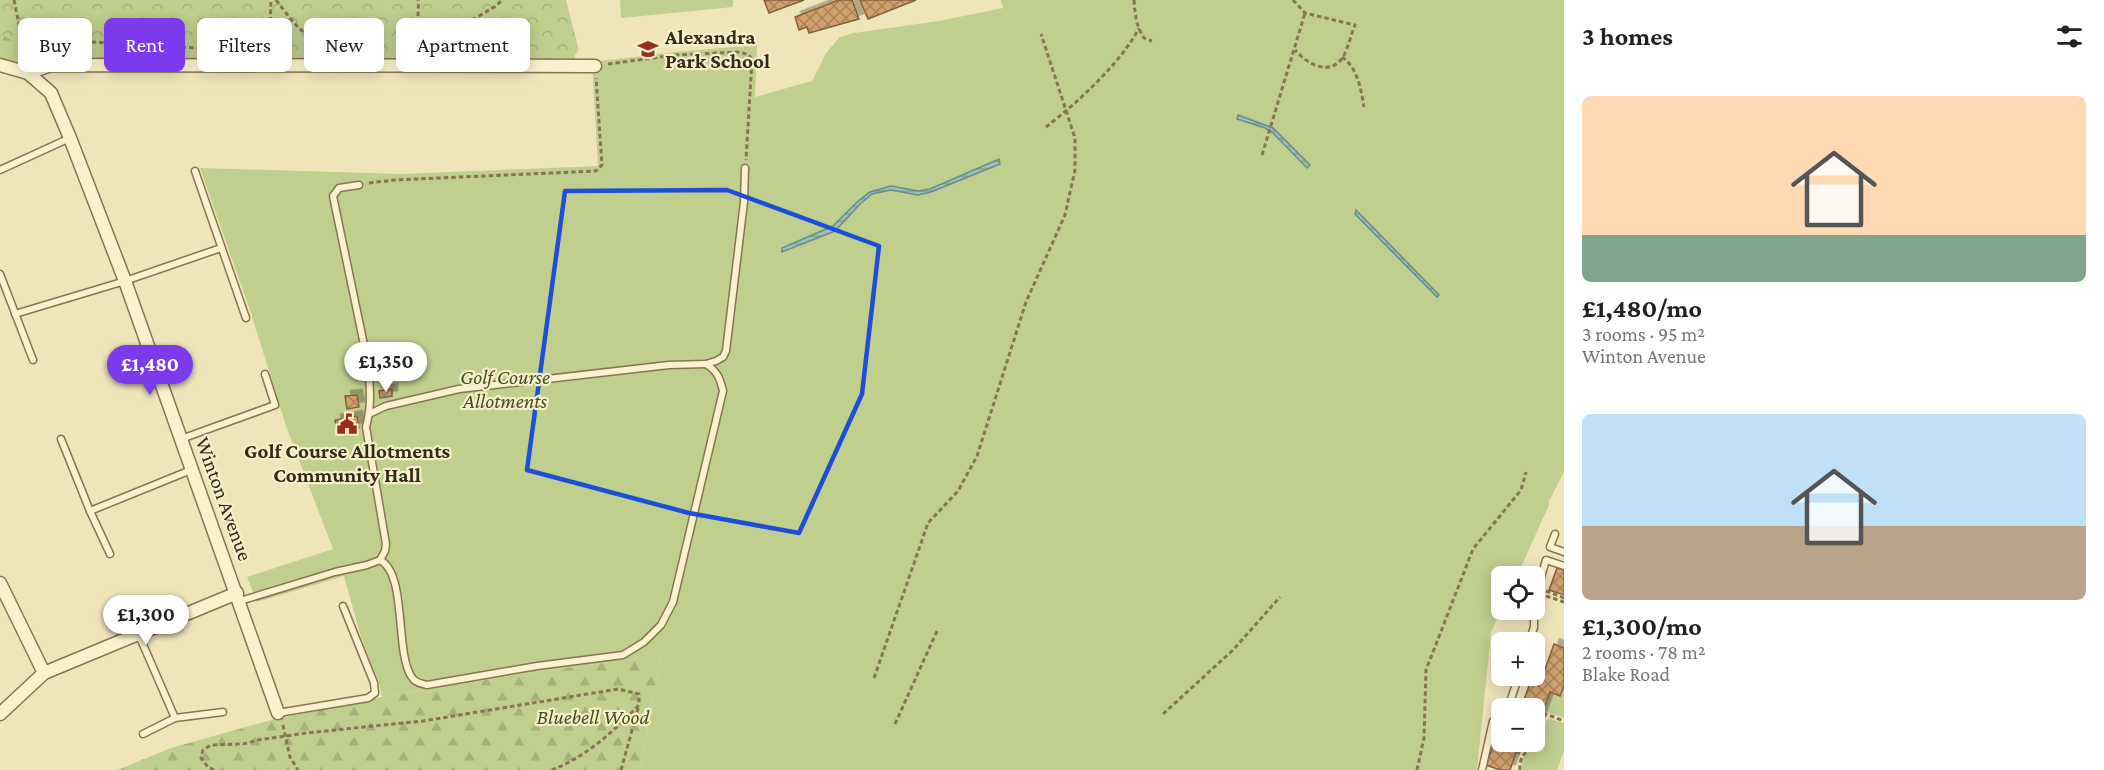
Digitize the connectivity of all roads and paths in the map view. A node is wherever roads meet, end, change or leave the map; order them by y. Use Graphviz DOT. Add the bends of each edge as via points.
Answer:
graph roads {
  1 [pos="14,0"];
  2 [pos="274,0"];
  3 [pos="418,0"];
  4 [pos="501,0"];
  5 [pos="1134,0"];
  6 [pos="1293,0"];
  7 [pos="1305,13"];
  8 [pos="272,18"];
  9 [pos="418,18"];
  10 [pos="476,18"];
  11 [pos="18,22"];
  12 [pos="1139,28"];
  13 [pos="304,33"];
  14 [pos="1041,34"];
  15 [pos="1152,41"];
  16 [pos="92,43"];
  17 [pos="197,49"];
  18 [pos="1295,50"];
  19 [pos="1342,57"];
  20 [pos="0,65"];
  21 [pos="595,66"];
  22 [pos="28,73"];
  23 [pos="1364,107"];
  24 [pos="1066,111"];
  25 [pos="1046,127"];
  26 [pos="70,138"];
  27 [pos="1262,155"];
  28 [pos="745,168"];
  29 [pos="0,170"];
  30 [pos="195,171"];
  31 [pos="359,184"];
  32 [pos="221,248"];
  33 [pos="0,274"];
  34 [pos="125,281"];
  35 [pos="15,314"];
  36 [pos="246,318"];
  37 [pos="33,360"];
  38 [pos="706,364"];
  39 [pos="265,374"];
  40 [pos="369,414"];
  41 [pos="61,439"];
  42 [pos="181,440"];
  43 [pos="192,470"];
  44 [pos="1526,472"];
  45 [pos="90,512"];
  46 [pos="1555,534"];
  47 [pos="386,544"];
  48 [pos="1564,552"];
  49 [pos="110,554"];
  50 [pos="380,560"];
  51 [pos="1544,566"];
  52 [pos="1564,566"];
  53 [pos="391,569"];
  54 [pos="0,583"];
  55 [pos="1545,593"];
  56 [pos="1545,594"];
  57 [pos="238,597"];
  58 [pos="1280,597"];
  59 [pos="1564,598"];
  60 [pos="1564,603"];
  61 [pos="344,606"];
  62 [pos="937,631"];
  63 [pos="138,633"];
  64 [pos="44,673"];
  65 [pos="873,678"];
  66 [pos="639,705"];
  67 [pos="223,712"];
  68 [pos="278,713"];
  69 [pos="0,714"];
  70 [pos="1163,714"];
  71 [pos="175,718"];
  72 [pos="1564,721"];
  73 [pos="895,724"];
  74 [pos="1491,730"];
  75 [pos="143,734"];
  76 [pos="286,736"];
  77 [pos="1516,752"];
  78 [pos="1524,754"];
  79 [pos="214,770"];
  80 [pos="298,770"];
  81 [pos="552,770"];
  82 [pos="621,770"];
  83 [pos="1417,770"];
  84 [pos="1482,770"];
  85 [pos="1521,770"];
  1 -- 11 [label="path"];
  2 -- 8 [label="path"];
  2 -- 13 [label="path"];
  3 -- 9 [label="path"];
  4 -- 10 [label="path"];
  5 -- 12 [label="path"];
  6 -- 7 [label="path"];
  7 -- 18 [label="path"];
  7 -- 19 [label="path" via="1355,25"];
  12 -- 15 [label="path" via="1144,38"];
  12 -- 24 [label="path" via="1118,59"];
  14 -- 24 [label="path"];
  16 -- 17 [label="path"];
  18 -- 19 [label="path" via="1316,66 1334,65"];
  18 -- 27 [label="path"];
  19 -- 23 [label="path" via="1359,83"];
  20 -- 22 [label="street"];
  21 -- 22 [label="street" via="51,65"];
  21 -- 28 [label="path" via="676,55 749,55 752,60"];
  21 -- 31 [label="path" via="602,165 596,171"];
  22 -- 26 [label="street, Winton Avenue" via="51,93"];
  24 -- 25 [label="path"];
  24 -- 65 [label="path" via="1075,138 1075,170 1065,215 1026,302 976,456 958,491 928,524"];
  26 -- 29 [label="lane"];
  26 -- 34 [label="street, Winton Avenue"];
  28 -- 38 [label="lane" via="726,351 723,357"];
  30 -- 32 [label="lane"];
  31 -- 40 [label="lane" via="339,188 333,196 368,364"];
  32 -- 34 [label="lane"];
  32 -- 36 [label="lane"];
  33 -- 35 [label="lane"];
  34 -- 35 [label="lane"];
  34 -- 42 [label="street, Winton Avenue"];
  35 -- 37 [label="lane"];
  38 -- 40 [label="lane" via="459,389 386,406"];
  38 -- 53 [label="lane" via="715,370 723,391 673,602 661,625 642,644 623,655 427,685 416,682 410,676 404,651"];
  39 -- 42 [label="lane" via="275,405"];
  40 -- 47 [label="lane" via="366,427"];
  41 -- 45 [label="lane"];
  42 -- 43 [label="street, Winton Avenue"];
  43 -- 45 [label="lane"];
  43 -- 57 [label="street, Winton Avenue"];
  44 -- 83 [label="path" via="1521,490 1473,549 1426,670 1424,738"];
  45 -- 49 [label="lane"];
  46 -- 48 [label="lane" via="1550,547"];
  47 -- 50 [label="lane"];
  47 -- 53 [label="lane"];
  50 -- 53 [label="lane"];
  50 -- 57 [label="lane"];
  51 -- 52 [label="lane" via="1546,560"];
  54 -- 64 [label="street"];
  55 -- 59 [label="path"];
  56 -- 60 [label="path"];
  57 -- 63 [label="street"];
  57 -- 68 [label="street, Winton Avenue"];
  58 -- 70 [label="path" via="1233,650"];
  61 -- 68 [label="lane" via="375,693 368,698"];
  62 -- 73 [label="path"];
  63 -- 64 [label="street"];
  63 -- 71 [label="lane"];
  64 -- 69 [label="street"];
  66 -- 76 [label="path" via="639,694 618,689 423,721"];
  66 -- 81 [label="path" via="596,747"];
  66 -- 82 [label="path"];
  67 -- 71 [label="lane"];
  71 -- 75 [label="lane"];
  72 -- 78 [label="path" via="1544,714 1533,749"];
  74 -- 84 [label="lane"];
  76 -- 79 [label="path" via="211,745 203,750 201,758"];
  76 -- 80 [label="path" via="290,757"];
  77 -- 78 [label="path"];
  78 -- 85 [label="path"];
}
